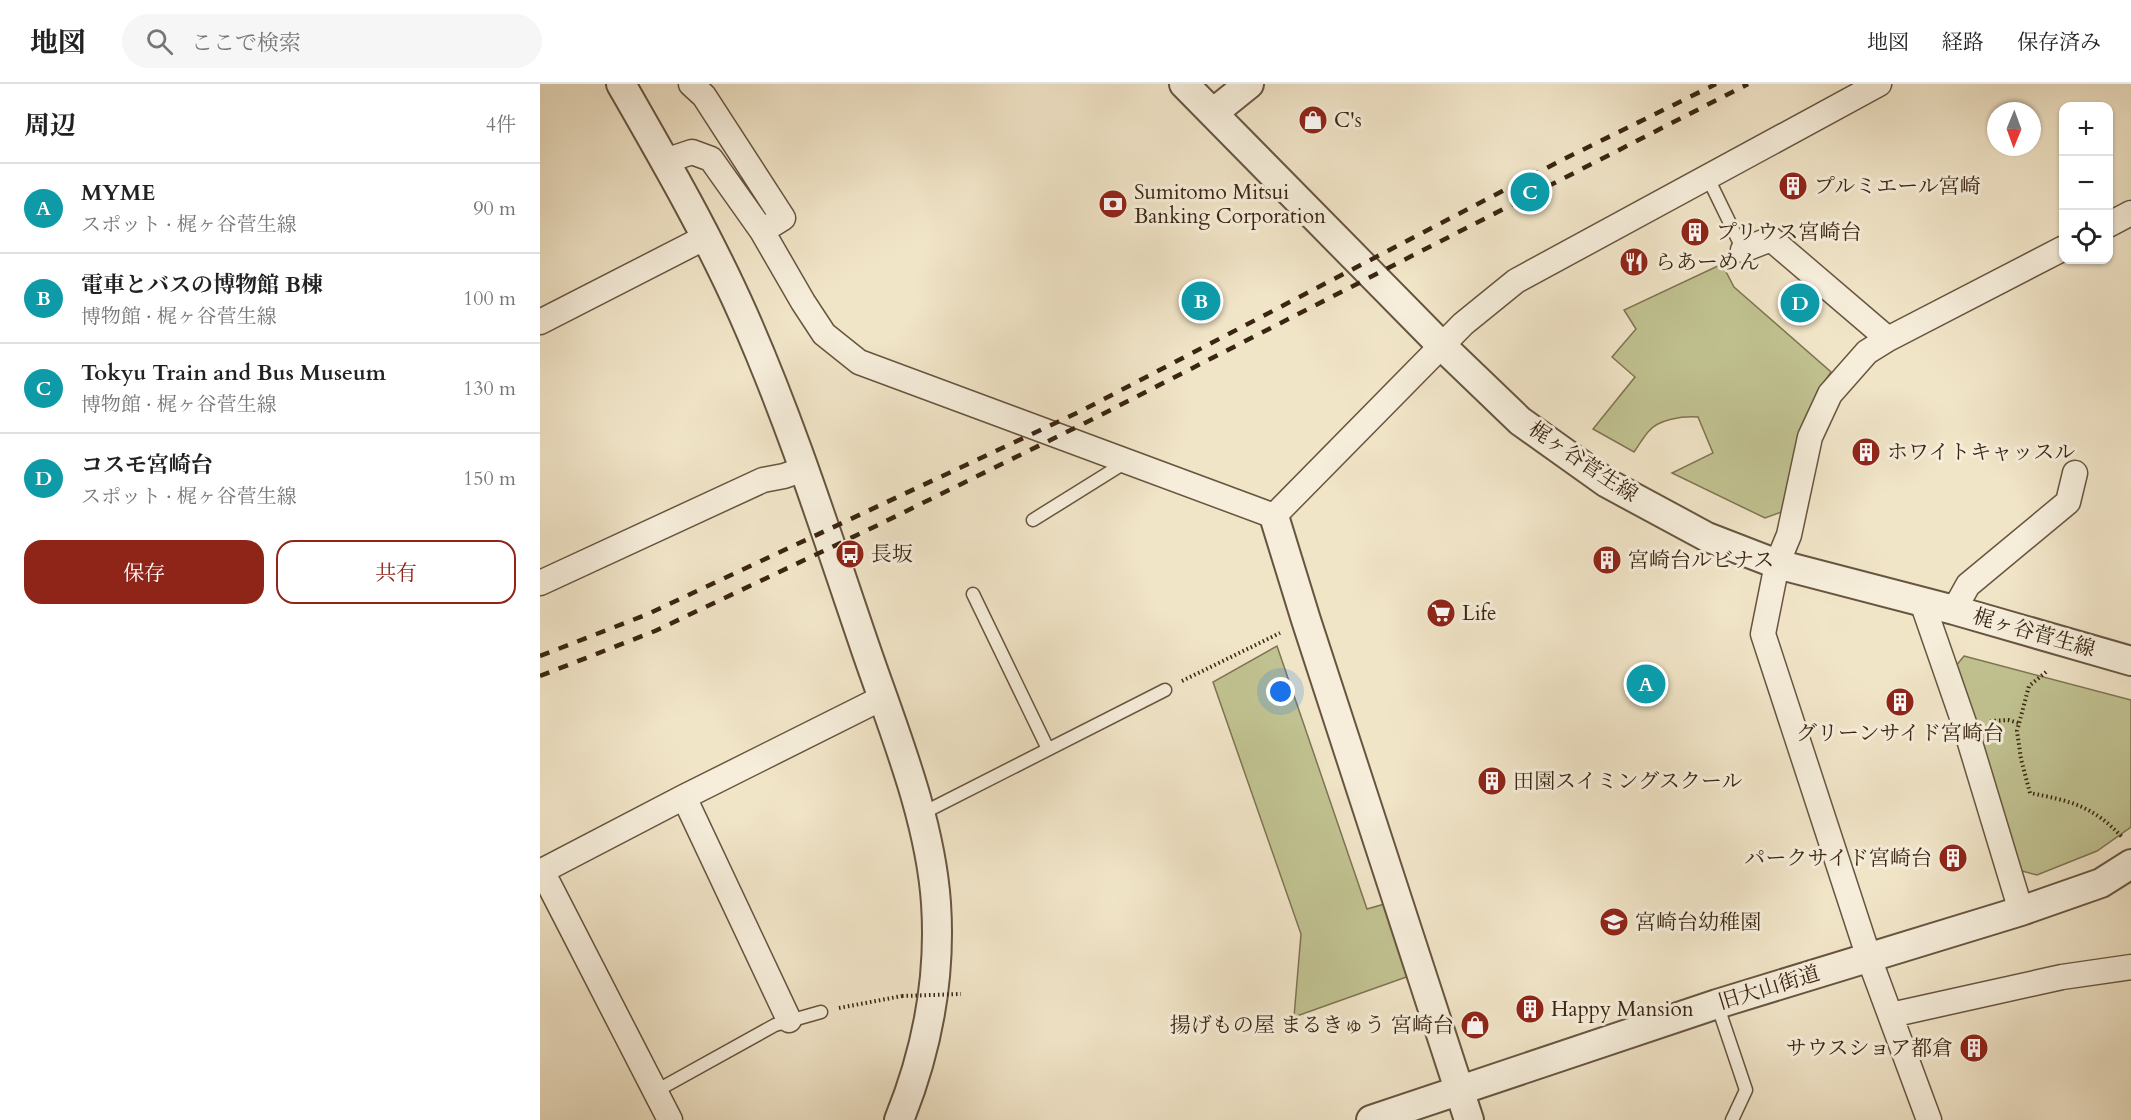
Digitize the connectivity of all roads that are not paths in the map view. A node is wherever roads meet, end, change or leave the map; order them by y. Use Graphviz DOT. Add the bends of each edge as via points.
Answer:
graph roads {
  1 [pos="621,84"];
  2 [pos="691,84"];
  3 [pos="1184,84"];
  4 [pos="1249,84"];
  5 [pos="1879,84"];
  6 [pos="1213,113"];
  7 [pos="665,161"];
  8 [pos="1707,176"];
  9 [pos="2131,213"];
  10 [pos="2113,223"];
  11 [pos="762,231"];
  12 [pos="706,237"];
  13 [pos="1743,250"];
  14 [pos="2059,251"];
  15 [pos="540,322"];
  16 [pos="1888,339"];
  17 [pos="1442,346"];
  18 [pos="1127,461"];
  19 [pos="804,469"];
  20 [pos="2075,473"];
  21 [pos="1274,516"];
  22 [pos="1033,520"];
  23 [pos="1778,564"];
  24 [pos="540,583"];
  25 [pos="973,594"];
  26 [pos="1922,602"];
  27 [pos="1954,610"];
  28 [pos="2131,661"];
  29 [pos="1165,690"];
  30 [pos="882,698"];
  31 [pos="1048,749"];
  32 [pos="684,796"];
  33 [pos="920,815"];
  34 [pos="2129,853"];
  35 [pos="541,871"];
  36 [pos="2021,911"];
  37 [pos="1869,958"];
  38 [pos="2131,967"];
  39 [pos="1717,1004"];
  40 [pos="821,1012"];
  41 [pos="1891,1015"];
  42 [pos="789,1020"];
  43 [pos="1460,1090"];
  44 [pos="656,1092"];
  45 [pos="670,1120"];
  46 [pos="899,1120"];
  47 [pos="1371,1120"];
  48 [pos="1469,1120"];
  49 [pos="1732,1120"];
  50 [pos="1929,1120"];
  1 -- 7 [label="street"];
  2 -- 11 [label="street" via="704,96 783,218"];
  3 -- 6 [label="street, 梶ヶ谷菅生線"];
  4 -- 6 [label="street"];
  5 -- 8 [label="street"];
  6 -- 17 [label="street, 梶ヶ谷菅生線"];
  7 -- 11 [label="street" via="692,152 711,159"];
  7 -- 12 [label="street"];
  8 -- 13 [label="lane"];
  8 -- 17 [label="street" via="1516,281"];
  9 -- 10 [label="street"];
  11 -- 18 [label="street" via="824,334 859,362"];
  12 -- 15 [label="street"];
  12 -- 19 [label="street" via="743,313"];
  13 -- 16 [label="street" via="1771,240"];
  14 -- 16 [label="street"];
  16 -- 23 [label="street" via="1867,352 1830,394 1810,437 1789,535"];
  17 -- 21 [label="street"];
  17 -- 23 [label="street, 梶ヶ谷菅生線" via="1520,421 1607,483 1707,537"];
  18 -- 21 [label="street"];
  18 -- 22 [label="lane"];
  19 -- 24 [label="street" via="763,480"];
  19 -- 30 [label="street"];
  20 -- 27 [label="street" via="2068,502 1968,585"];
  21 -- 43 [label="street"];
  23 -- 26 [label="street, 梶ヶ谷菅生線"];
  23 -- 37 [label="street" via="1763,634"];
  25 -- 31 [label="lane"];
  26 -- 27 [label="street, 梶ヶ谷菅生線"];
  26 -- 36 [label="street" via="1964,723"];
  27 -- 28 [label="street, 梶ヶ谷菅生線"];
  29 -- 31 [label="lane"];
  30 -- 32 [label="street"];
  30 -- 33 [label="street"];
  31 -- 33 [label="lane"];
  32 -- 35 [label="street"];
  32 -- 42 [label="street"];
  33 -- 46 [label="street" via="936,900 937,962 933,1001 917,1071"];
  34 -- 36 [label="street, 旧大山街道" via="2101,883"];
  35 -- 44 [label="street"];
  36 -- 37 [label="street, 旧大山街道"];
  37 -- 39 [label="street, 旧大山街道"];
  37 -- 41 [label="street"];
  38 -- 41 [label="street" via="2062,977"];
  39 -- 43 [label="street, 旧大山街道"];
  39 -- 49 [label="lane" via="1746,1090"];
  40 -- 42 [label="lane"];
  41 -- 50 [label="street"];
  42 -- 44 [label="lane"];
  43 -- 47 [label="street, 旧大山街道"];
  43 -- 48 [label="street"];
  44 -- 45 [label="street"];
}
